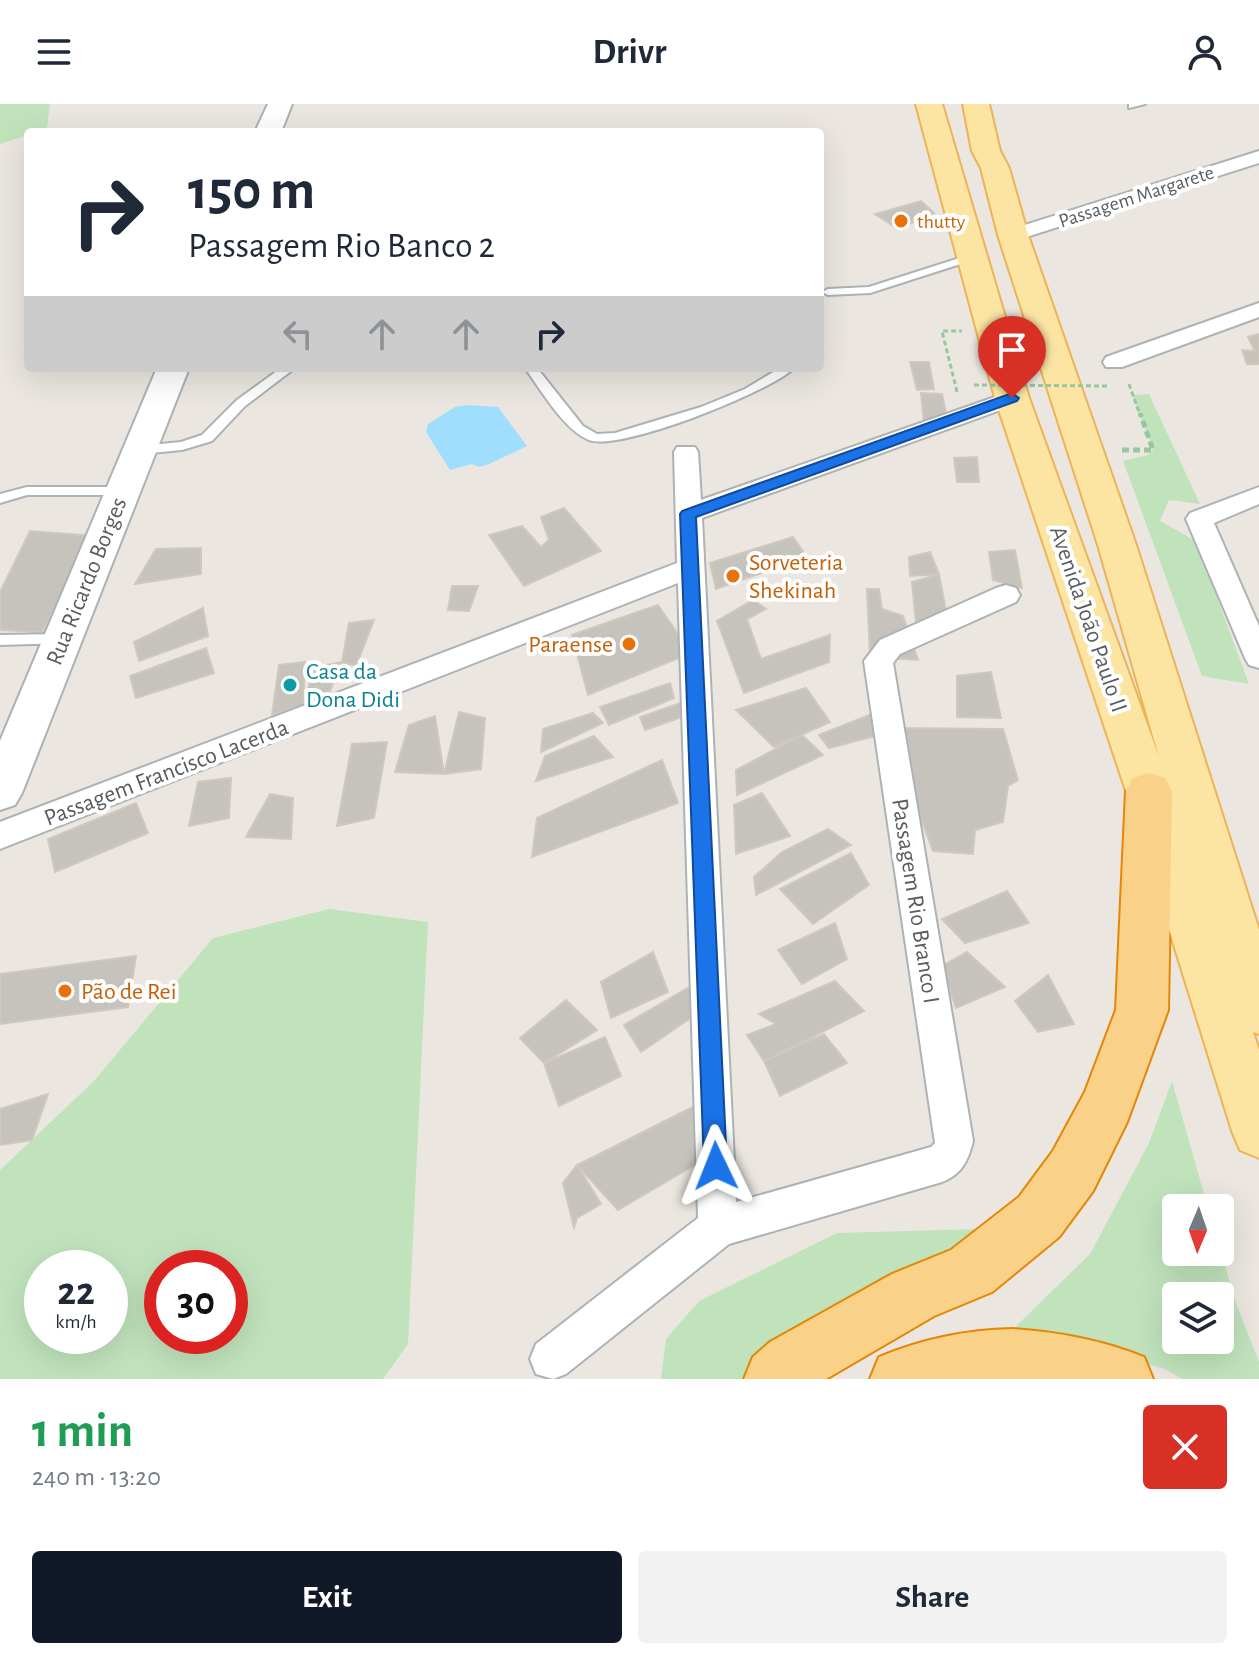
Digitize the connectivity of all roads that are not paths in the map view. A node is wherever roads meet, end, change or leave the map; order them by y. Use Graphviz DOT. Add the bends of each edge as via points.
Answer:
graph roads {
  1 [pos="280,104"];
  2 [pos="929,104"];
  3 [pos="976,104"];
  4 [pos="270,128"];
  5 [pos="1259,157"];
  6 [pos="1013,235"];
  7 [pos="972,257"];
  8 [pos="828,292"];
  9 [pos="1259,310"];
  10 [pos="1114,362"];
  11 [pos="171,372"];
  12 [pos="284,372"];
  13 [pos="534,372"];
  14 [pos="783,372"];
  15 [pos="1012,398"];
  16 [pos="140,450"];
  17 [pos="686,452"];
  18 [pos="123,491"];
  19 [pos="1259,495"];
  20 [pos="0,499"];
  21 [pos="688,514"];
  22 [pos="691,568"];
  23 [pos="1006,595"];
  24 [pos="62,639"];
  25 [pos="0,640"];
  26 [pos="1259,658"];
  27 [pos="1149,791"];
  28 [pos="0,793"];
  29 [pos="0,836"];
  30 [pos="1259,1011"];
  31 [pos="1259,1131"];
  32 [pos="718,1227"];
  33 [pos="551,1359"];
  34 [pos="775,1379"];
  35 [pos="901,1379"];
  36 [pos="1122,1379"];
  1 -- 4 [label="street"];
  2 -- 7 [label="main road, Avenida João Paulo II"];
  3 -- 6 [label="main road, Avenida João Paulo II"];
  5 -- 6 [label="street, Passagem Margarete"];
  6 -- 30 [label="main road, Avenida João Paulo II" via="1117,545"];
  7 -- 8 [label="lane" via="870,290"];
  7 -- 15 [label="main road, Avenida João Paulo II"];
  9 -- 10 [label="street"];
  11 -- 16 [label="street, Rua Ricardo Borges"];
  12 -- 16 [label="lane" via="241,403 207,438"];
  13 -- 14 [label="lane" via="578,429 595,438 616,437 746,393"];
  15 -- 21 [label="street"];
  15 -- 27 [label="main road, Avenida João Paulo II"];
  16 -- 18 [label="street, Rua Ricardo Borges"];
  17 -- 21 [label="street"];
  18 -- 20 [label="lane" via="27,491"];
  18 -- 24 [label="street, Rua Ricardo Borges"];
  19 -- 26 [label="street" via="1199,519"];
  21 -- 22 [label="street"];
  22 -- 29 [label="street, Passagem Francisco Lacerda"];
  22 -- 32 [label="street"];
  23 -- 32 [label="street, Passagem Rio Branco I" via="890,647 878,661 954,1141 951,1153 942,1163"];
  24 -- 25 [label="lane"];
  24 -- 28 [label="street, Rua Ricardo Borges"];
  27 -- 31 [label="main road, Avenida João Paulo II"];
  27 -- 34 [label="highway" via="1142,1010 1108,1104 1073,1171 1039,1217 971,1271 913,1295"];
  32 -- 33 [label="street"];
  35 -- 36 [label="highway" via="961,1361 1017,1357"];
}
